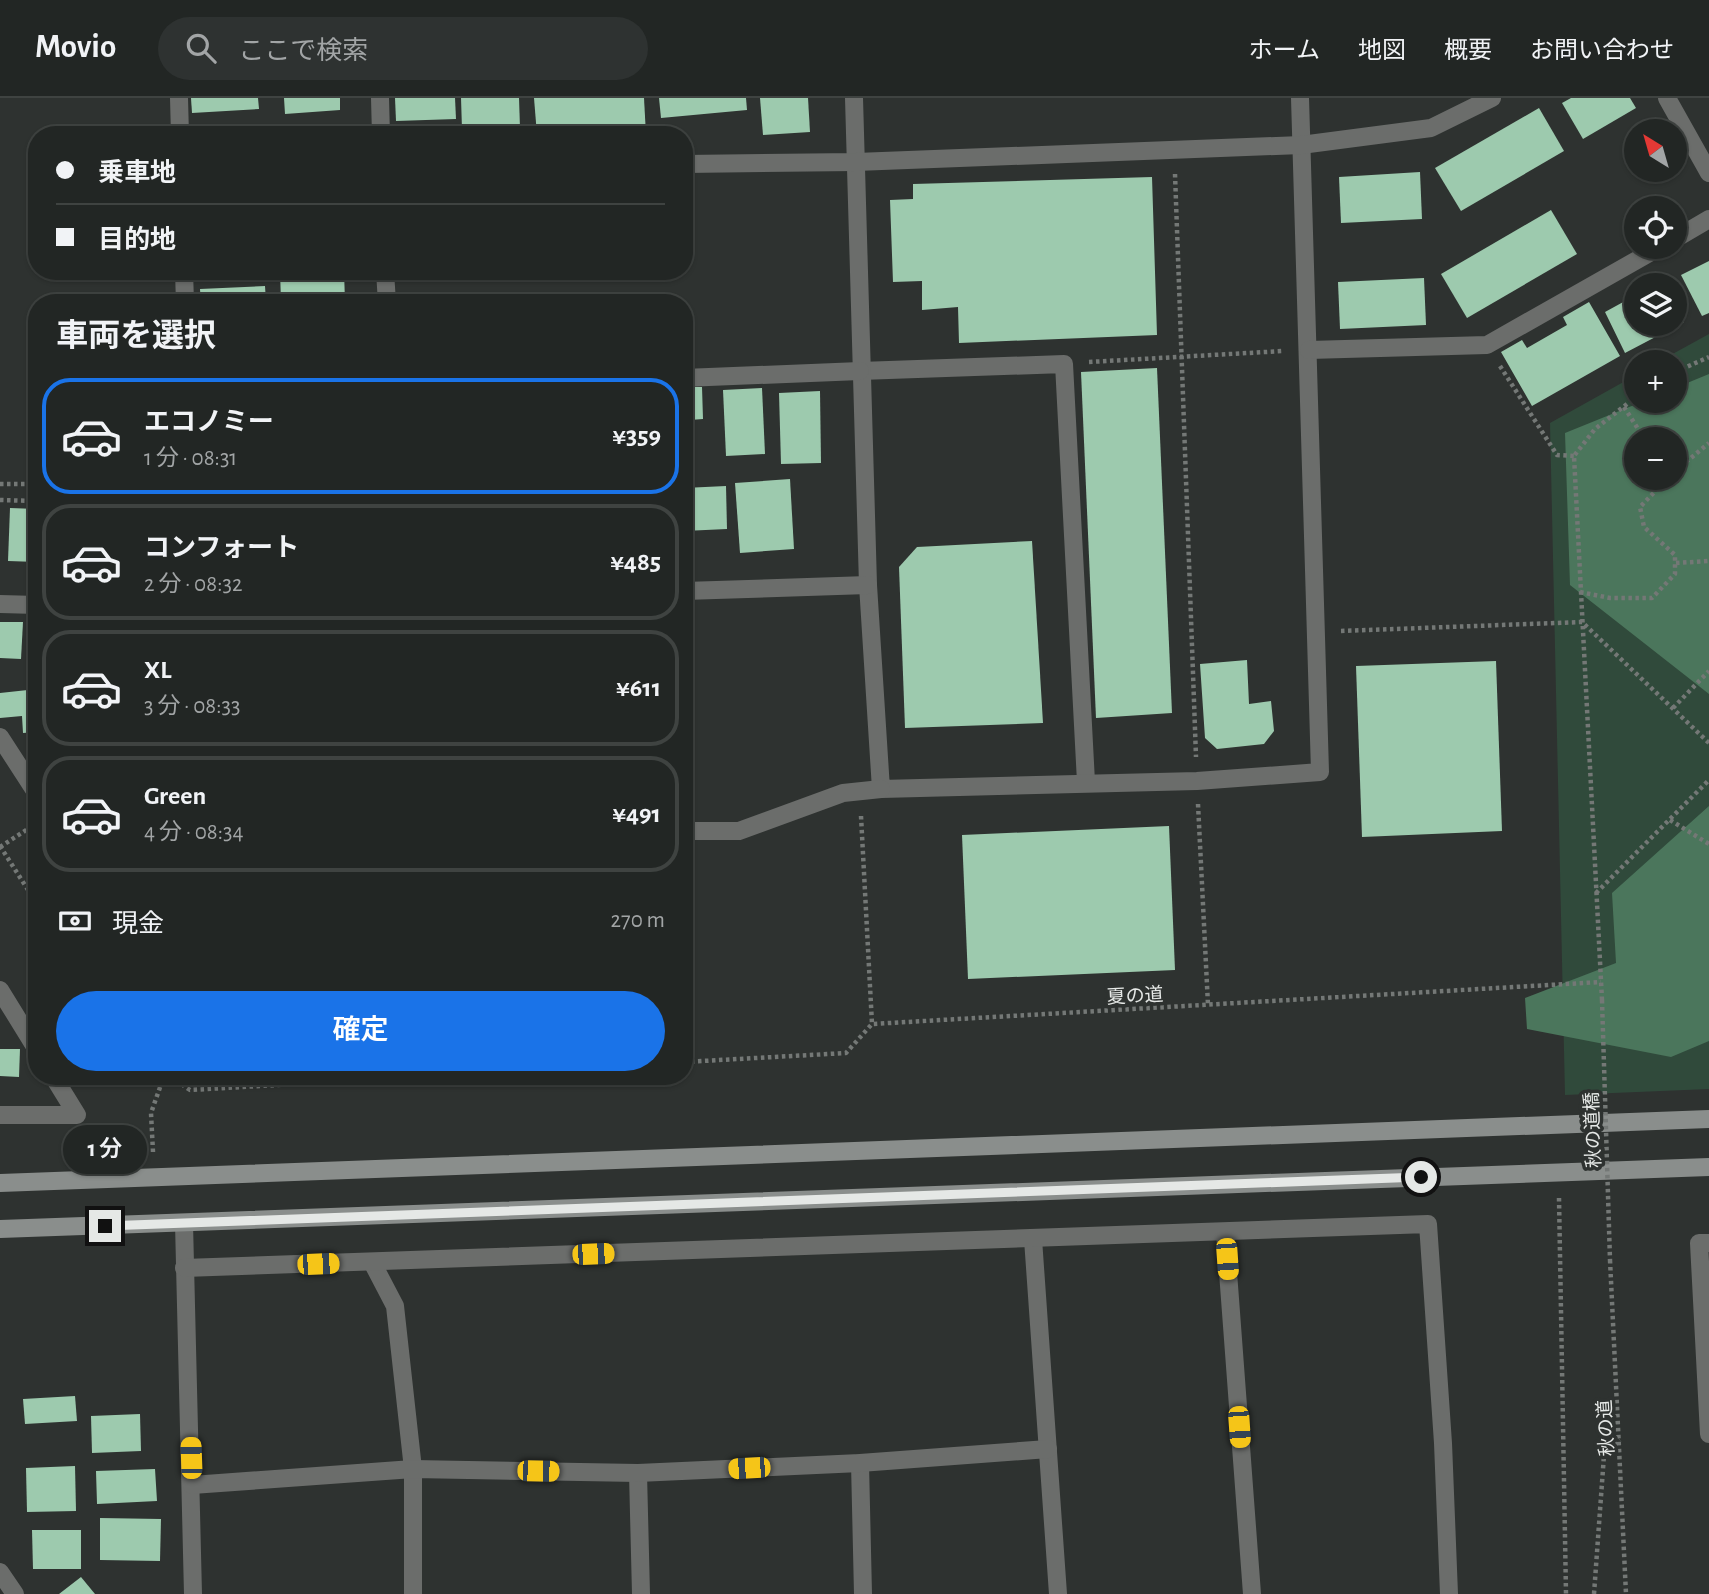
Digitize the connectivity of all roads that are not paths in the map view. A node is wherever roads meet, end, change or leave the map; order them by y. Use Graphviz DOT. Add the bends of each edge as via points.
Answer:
graph roads {
  1 [pos="179,98"];
  2 [pos="380,98"];
  3 [pos="854,98"];
  4 [pos="1300,98"];
  5 [pos="1492,98"];
  6 [pos="1667,98"];
  7 [pos="180,126"];
  8 [pos="381,126"];
  9 [pos="1301,145"];
  10 [pos="856,162"];
  11 [pos="693,164"];
  12 [pos="1709,173"];
  13 [pos="1709,219"];
  14 [pos="1687,232"];
  15 [pos="1639,259"];
  16 [pos="1309,350"];
  17 [pos="860,371"];
  18 [pos="693,378"];
  19 [pos="868,585"];
  20 [pos="693,591"];
  21 [pos="0,604"];
  22 [pos="28,605"];
  23 [pos="0,737"];
  24 [pos="28,780"];
  25 [pos="1086,782"];
  26 [pos="881,789"];
  27 [pos="693,831"];
  28 [pos="0,990"];
  29 [pos="28,1035"];
  30 [pos="59,1085"];
  31 [pos="0,1115"];
  32 [pos="1709,1119"];
  33 [pos="1709,1167"];
  34 [pos="0,1183"];
  35 [pos="184,1223"];
  36 [pos="0,1229"];
  37 [pos="1225,1232"];
  38 [pos="1033,1238"];
  39 [pos="1709,1243"];
  40 [pos="372,1262"];
  41 [pos="184,1268"];
  42 [pos="1709,1434"];
  43 [pos="1048,1449"];
  44 [pos="860,1463"];
  45 [pos="413,1469"];
  46 [pos="638,1473"];
  47 [pos="192,1485"];
  48 [pos="0,1573"];
  49 [pos="15,1594"];
  50 [pos="193,1594"];
  51 [pos="413,1594"];
  52 [pos="641,1594"];
  53 [pos="863,1594"];
  54 [pos="1058,1594"];
  55 [pos="1251,1594"];
  56 [pos="1449,1594"];
  1 -- 7 [label="street"];
  2 -- 8 [label="street"];
  3 -- 10 [label="street"];
  4 -- 9 [label="street"];
  5 -- 9 [label="street" via="1430,128"];
  6 -- 12 [label="street"];
  9 -- 10 [label="street"];
  9 -- 16 [label="street"];
  10 -- 11 [label="street"];
  10 -- 17 [label="street"];
  13 -- 14 [label="street"];
  15 -- 16 [label="street" via="1487,345"];
  16 -- 25 [label="street" via="1320,772 1197,782"];
  17 -- 18 [label="street"];
  17 -- 19 [label="street"];
  17 -- 25 [label="street" via="1064,364"];
  19 -- 20 [label="street"];
  19 -- 26 [label="street"];
  21 -- 22 [label="street"];
  23 -- 24 [label="street"];
  25 -- 26 [label="street"];
  26 -- 27 [label="street" via="843,793 739,831"];
  28 -- 29 [label="street"];
  30 -- 31 [label="street" via="77,1115"];
  32 -- 34 [label="street"];
  33 -- 35 [label="street"];
  35 -- 36 [label="street"];
  35 -- 41 [label="street"];
  37 -- 38 [label="street"];
  37 -- 55 [label="street"];
  37 -- 56 [label="street" via="1428,1224"];
  38 -- 40 [label="street"];
  38 -- 43 [label="street"];
  39 -- 42 [label="street" via="1699,1243"];
  40 -- 41 [label="street"];
  40 -- 45 [label="street" via="396,1306"];
  41 -- 47 [label="street"];
  43 -- 44 [label="street"];
  43 -- 54 [label="street"];
  44 -- 46 [label="street"];
  44 -- 53 [label="street"];
  45 -- 46 [label="street"];
  45 -- 47 [label="street"];
  45 -- 51 [label="street"];
  46 -- 52 [label="street"];
  47 -- 50 [label="street"];
  48 -- 49 [label="street"];
}
